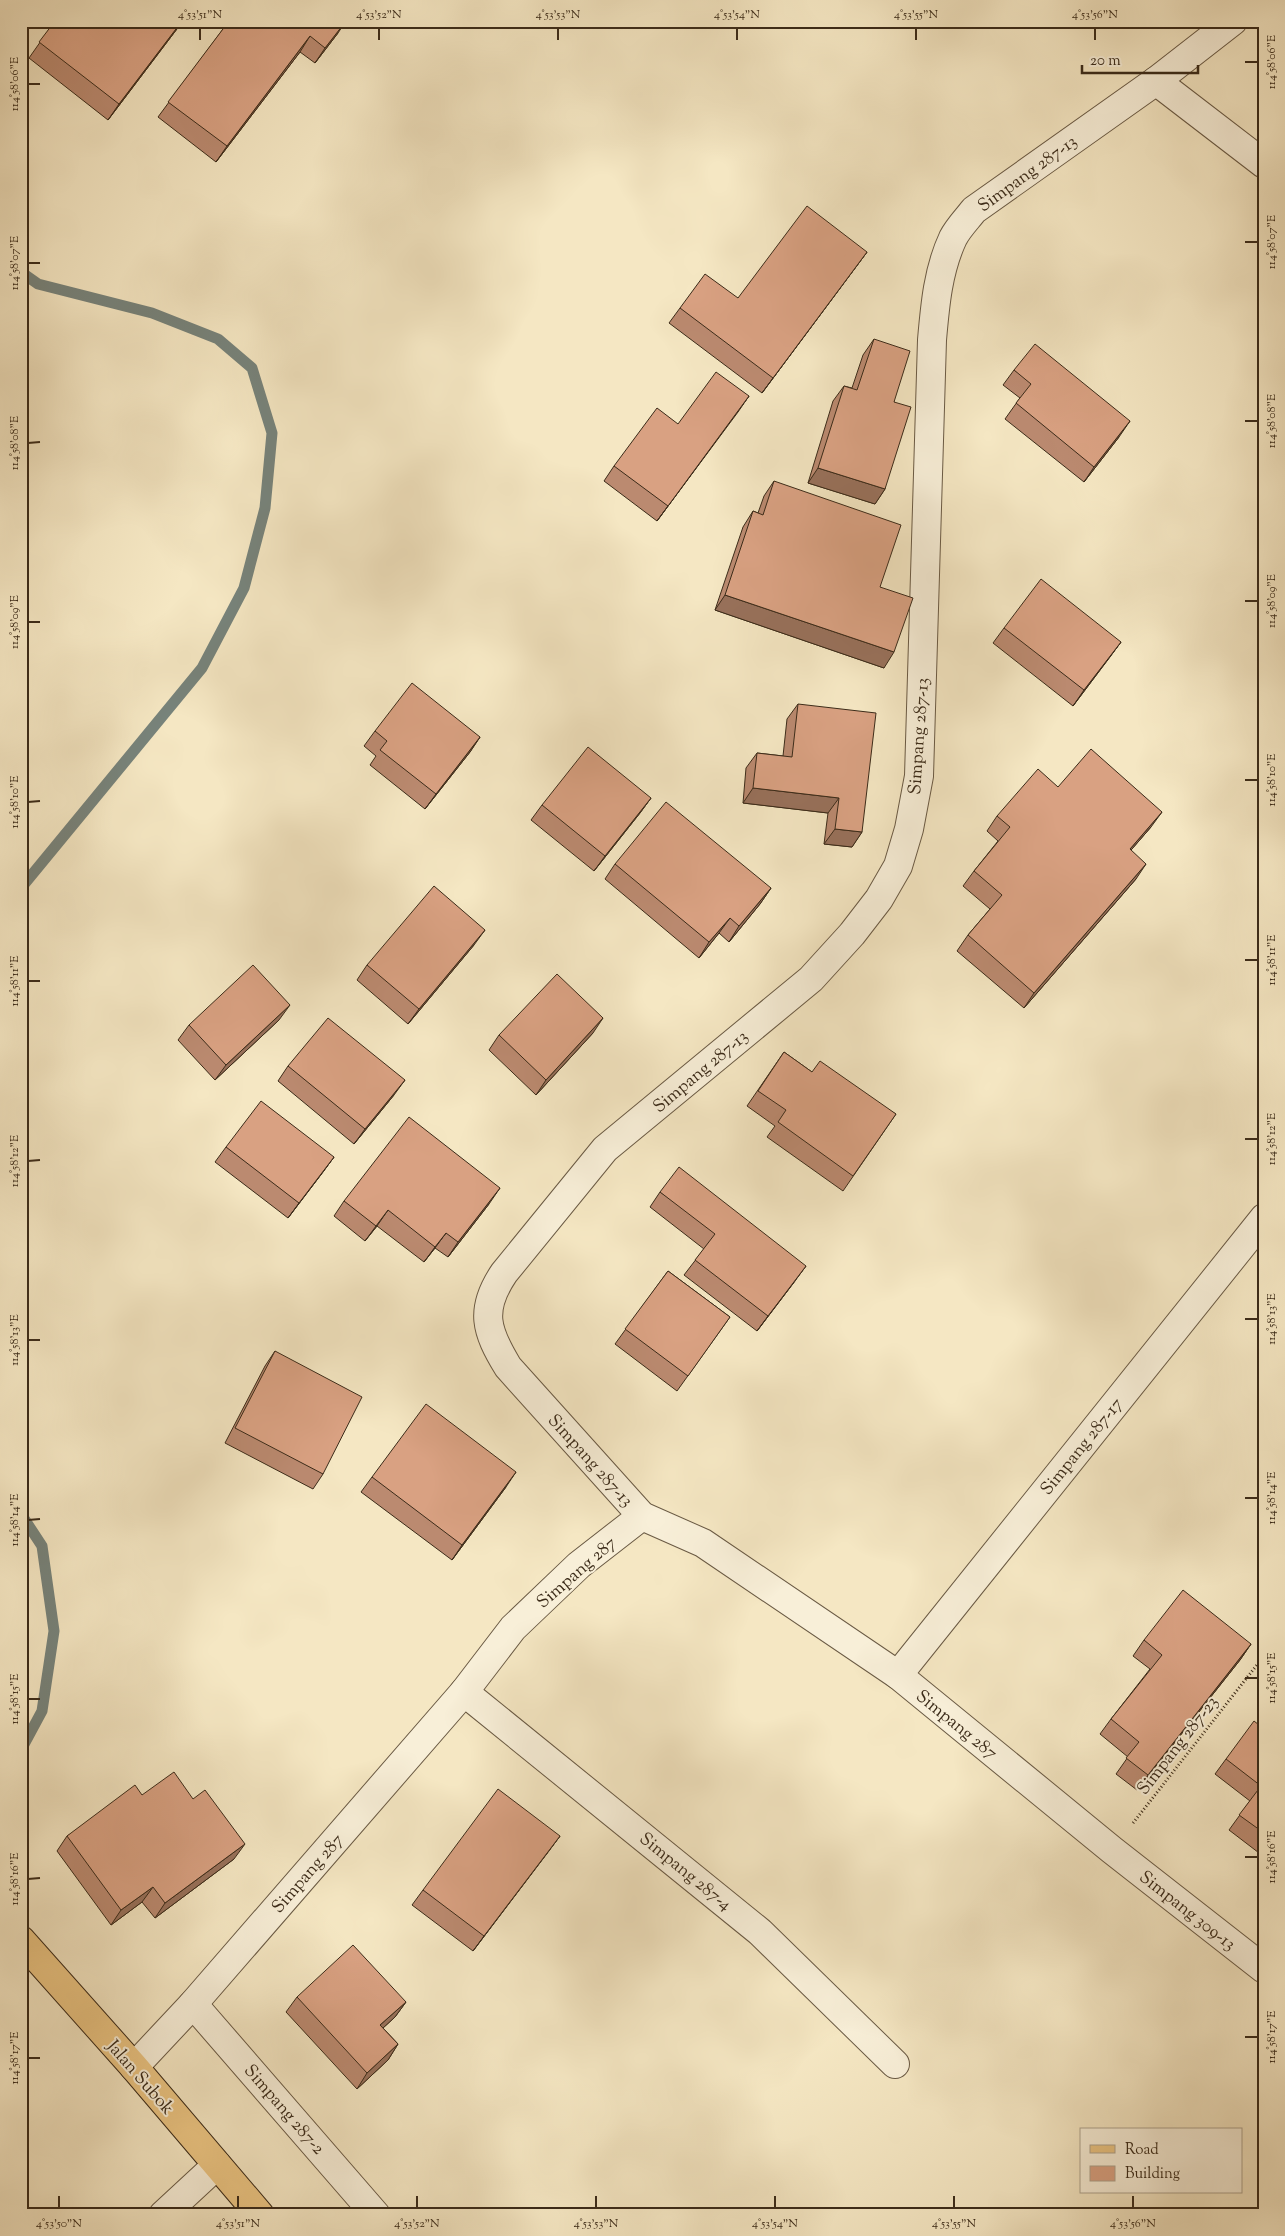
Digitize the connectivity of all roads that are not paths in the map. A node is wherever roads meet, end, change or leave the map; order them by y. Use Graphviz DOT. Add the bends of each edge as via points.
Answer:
graph roads {
  1 [pos="1232,21"];
  2 [pos="1156,81"];
  3 [pos="1264,164"];
  4 [pos="1264,1218"];
  5 [pos="642,1516"];
  6 [pos="898,1675"];
  7 [pos="464,1692"];
  8 [pos="1112,1850"];
  9 [pos="21,1940"];
  10 [pos="1264,1969"];
  11 [pos="193,2004"];
  12 [pos="895,2064"];
  13 [pos="134,2067"];
  14 [pos="217,2165"];
  15 [pos="163,2215"];
  16 [pos="260,2215"];
  17 [pos="376,2215"];
  1 -- 2 [label="street, Simpang 287-13"];
  2 -- 3 [label="street"];
  2 -- 5 [label="street, Simpang 287-13" via="974,210 954,237 940,274 932,340 919,776 898,866 879,899 811,979 605,1149 492,1292 489,1328 508,1367"];
  4 -- 6 [label="street, Simpang 287-17"];
  5 -- 6 [label="street, Simpang 287" via="703,1543"];
  5 -- 7 [label="street, Simpang 287" via="579,1564 514,1628"];
  6 -- 8 [label="street, Simpang 287"];
  7 -- 11 [label="street, Simpang 287"];
  7 -- 12 [label="street, Simpang 287-4" via="760,1932"];
  8 -- 10 [label="street, Simpang 309-13"];
  9 -- 13 [label="main road, Jalan Subok"];
  11 -- 13 [label="street, Simpang 287"];
  11 -- 17 [label="street, Simpang 287-2"];
  13 -- 14 [label="main road, Jalan Subok"];
  14 -- 15 [label="street"];
  14 -- 16 [label="main road, Jalan Subok"];
}
